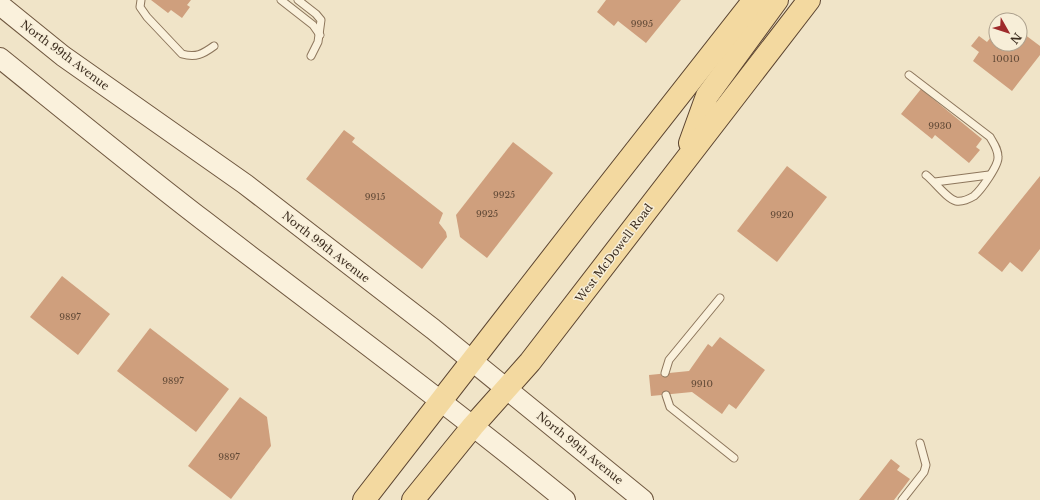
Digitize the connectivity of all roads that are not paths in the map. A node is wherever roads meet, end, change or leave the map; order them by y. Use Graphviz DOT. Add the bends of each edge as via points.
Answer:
graph roads {
  1 [pos="141,0"];
  2 [pos="281,0"];
  3 [pos="298,0"];
  4 [pos="754,0"];
  5 [pos="776,0"];
  6 [pos="810,0"];
  7 [pos="0,5"];
  8 [pos="320,35"];
  9 [pos="214,46"];
  10 [pos="311,56"];
  11 [pos="4,61"];
  12 [pos="909,75"];
  13 [pos="682,163"];
  14 [pos="926,175"];
  15 [pos="989,176"];
  16 [pos="935,182"];
  17 [pos="720,298"];
  18 [pos="473,361"];
  19 [pos="665,373"];
  20 [pos="507,388"];
  21 [pos="666,395"];
  22 [pos="441,402"];
  23 [pos="473,426"];
  24 [pos="920,443"];
  25 [pos="734,458"];
  26 [pos="364,500"];
  27 [pos="413,500"];
  28 [pos="565,500"];
  29 [pos="643,500"];
  30 [pos="902,500"];
  1 -- 9 [label="lane" via="140,7 147,17 182,54 190,57 201,55"];
  2 -- 8 [label="lane" via="313,25"];
  3 -- 8 [label="lane" via="321,20"];
  4 -- 18 [label="main road"];
  5 -- 13 [label="main road" via="707,96"];
  6 -- 13 [label="main road, West McDowell Road"];
  7 -- 18 [label="main road, North 99th Avenue" via="63,56 245,184"];
  8 -- 10 [label="lane"];
  11 -- 22 [label="main road" via="202,219"];
  12 -- 15 [label="lane" via="990,138 996,146 998,157"];
  13 -- 20 [label="main road, West McDowell Road" via="530,362"];
  14 -- 16 [label="lane"];
  15 -- 16 [label="lane"];
  15 -- 16 [label="lane" via="973,196 963,201 949,198"];
  17 -- 19 [label="lane" via="669,360"];
  18 -- 20 [label="main road, North 99th Avenue"];
  18 -- 22 [label="main road"];
  20 -- 23 [label="main road, West McDowell Road"];
  20 -- 29 [label="main road, North 99th Avenue"];
  21 -- 25 [label="lane" via="670,407"];
  22 -- 23 [label="main road"];
  22 -- 26 [label="main road"];
  23 -- 27 [label="main road, West McDowell Road"];
  23 -- 28 [label="main road"];
  24 -- 30 [label="lane" via="926,466"];
}
